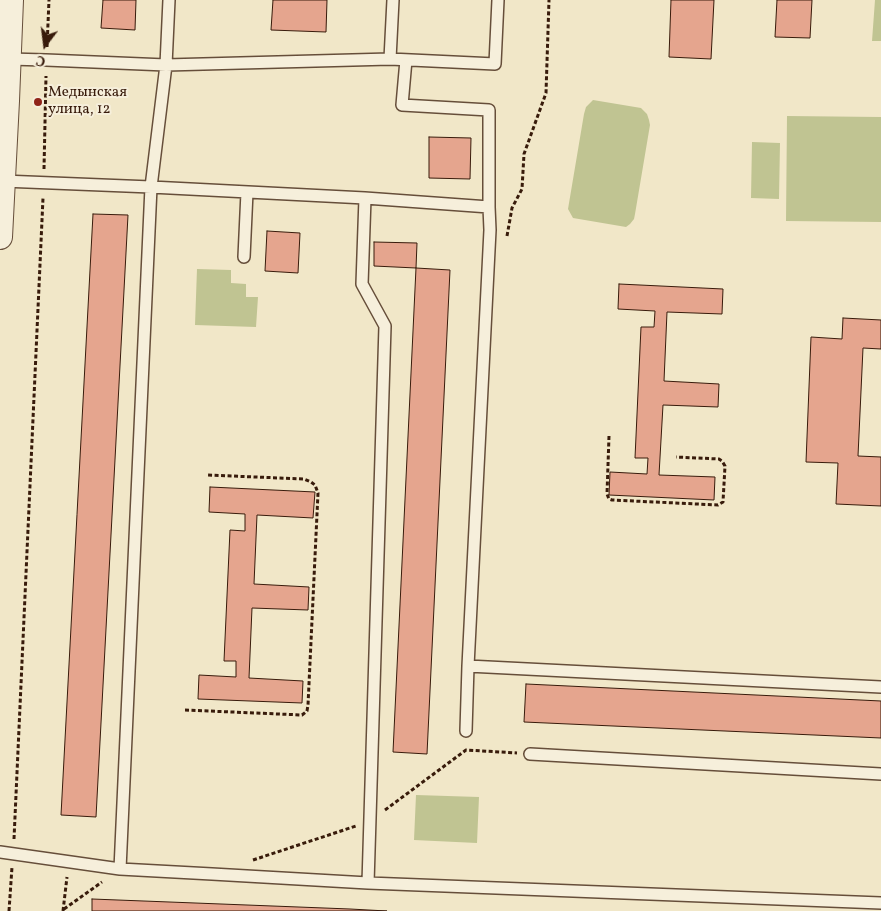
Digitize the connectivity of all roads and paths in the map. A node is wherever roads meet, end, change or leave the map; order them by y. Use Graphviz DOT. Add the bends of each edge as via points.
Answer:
graph roads {
  1 [pos="11,0"];
  2 [pos="170,0"];
  3 [pos="393,0"];
  4 [pos="498,0"];
  5 [pos="549,0"];
  6 [pos="9,59"];
  7 [pos="390,59"];
  8 [pos="406,60"];
  9 [pos="166,65"];
  10 [pos="44,134"];
  11 [pos="3,181"];
  12 [pos="44,183"];
  13 [pos="151,187"];
  14 [pos="247,192"];
  15 [pos="365,198"];
  16 [pos="489,207"];
  17 [pos="0,236"];
  18 [pos="506,237"];
  19 [pos="244,257"];
  20 [pos="609,436"];
  21 [pos="676,457"];
  22 [pos="207,475"];
  23 [pos="468,666"];
  24 [pos="881,687"];
  25 [pos="185,710"];
  26 [pos="466,731"];
  27 [pos="530,754"];
  28 [pos="881,774"];
  29 [pos="0,852"];
  30 [pos="13,854"];
  31 [pos="69,862"];
  32 [pos="120,869"];
  33 [pos="368,883"];
  34 [pos="881,903"];
  35 [pos="63,910"];
  36 [pos="9,911"];
  1 -- 6 [label="street"];
  2 -- 9 [label="lane"];
  3 -- 7 [label="lane"];
  4 -- 8 [label="lane" via="495,64"];
  5 -- 18 [label="path" via="546,93 524,154 522,188 512,208"];
  6 -- 9 [label="lane"];
  6 -- 11 [label="street"];
  7 -- 8 [label="lane"];
  7 -- 9 [label="lane"];
  8 -- 16 [label="lane" via="402,105 489,110"];
  9 -- 13 [label="lane"];
  10 -- 12 [label="path"];
  11 -- 12 [label="lane"];
  11 -- 17 [label="street"];
  12 -- 13 [label="lane"];
  12 -- 30 [label="path"];
  13 -- 14 [label="lane"];
  13 -- 32 [label="lane"];
  14 -- 15 [label="lane"];
  14 -- 19 [label="lane"];
  15 -- 16 [label="lane"];
  15 -- 33 [label="lane" via="362,284 384,326"];
  16 -- 23 [label="lane"];
  20 -- 21 [label="path" via="606,494 609,499 722,504 725,466 722,461"];
  22 -- 25 [label="path" via="304,479 315,486 318,493 308,705 302,715"];
  23 -- 24 [label="lane"];
  23 -- 26 [label="lane"];
  27 -- 28 [label="lane"];
  29 -- 30 [label="lane"];
  30 -- 31 [label="lane"];
  30 -- 36 [label="path"];
  31 -- 32 [label="lane"];
  31 -- 35 [label="path"];
  32 -- 33 [label="lane"];
  32 -- 35 [label="path"];
  33 -- 34 [label="lane"];
}
